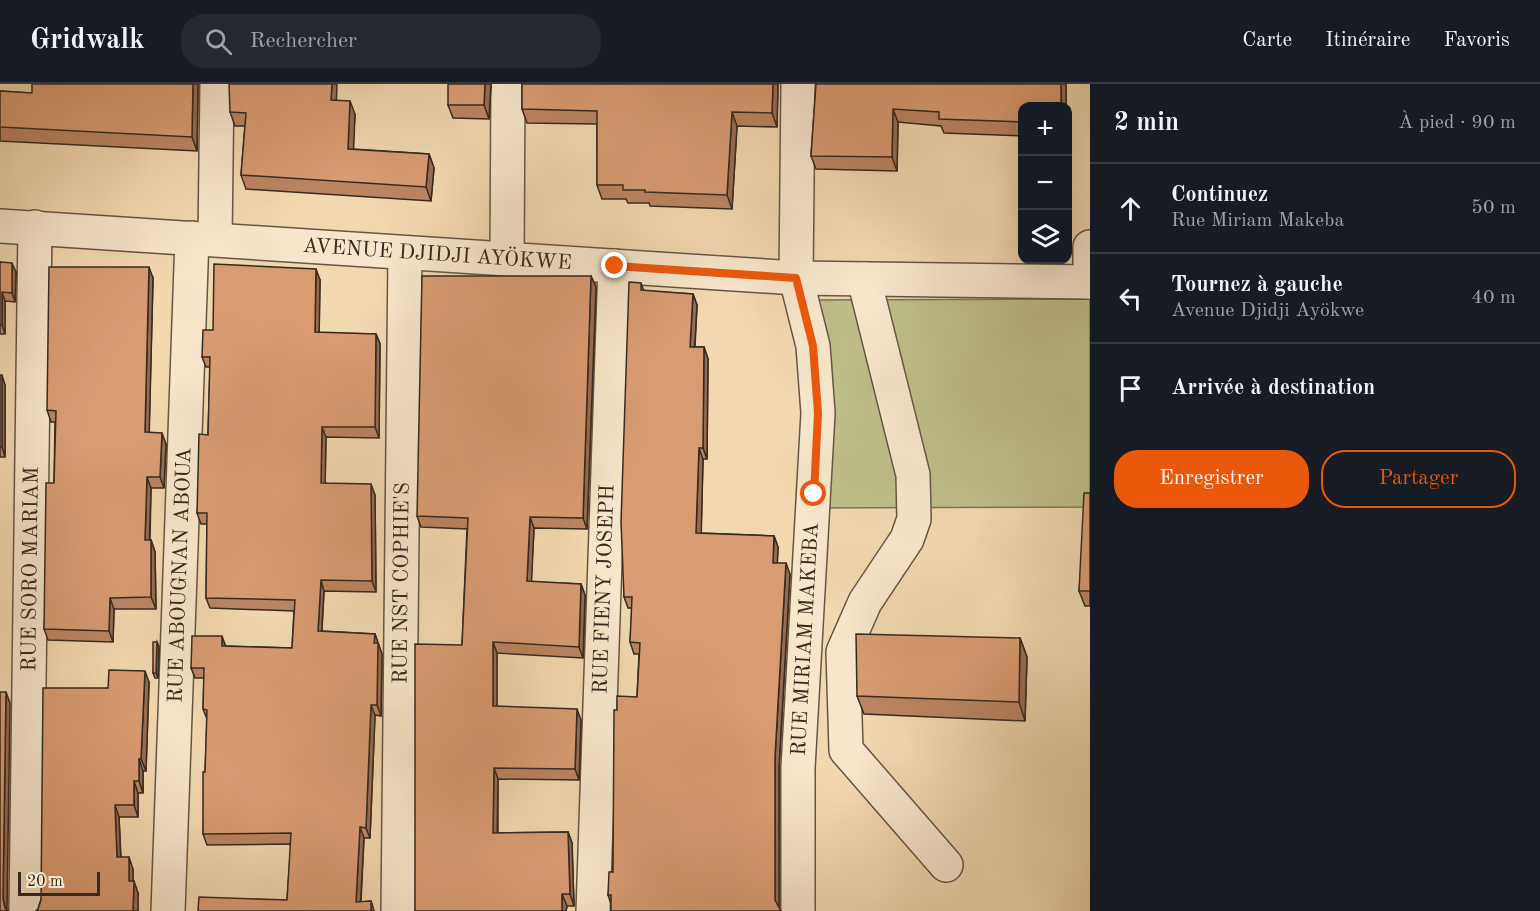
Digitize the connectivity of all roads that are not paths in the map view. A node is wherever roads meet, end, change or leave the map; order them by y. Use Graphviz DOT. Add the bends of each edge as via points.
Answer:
graph roads {
  1 [pos="217,84"];
  2 [pos="508,84"];
  3 [pos="798,84"];
  4 [pos="0,226"];
  5 [pos="35,227"];
  6 [pos="203,238"];
  7 [pos="1090,248"];
  8 [pos="405,253"];
  9 [pos="507,259"];
  10 [pos="615,266"];
  11 [pos="796,278"];
  12 [pos="864,279"];
  13 [pos="1090,282"];
  14 [pos="946,865"];
  15 [pos="26,911"];
  16 [pos="168,911"];
  17 [pos="398,911"];
  18 [pos="593,911"];
  19 [pos="798,911"];
  1 -- 6 [label="street, RUE ABOUGNAN ABOUA"];
  2 -- 9 [label="street"];
  3 -- 11 [label="street, RUE MIRIAM MAKEBA"];
  4 -- 5 [label="street, AVENUE DJIDJI AYÖKWE"];
  5 -- 6 [label="street, AVENUE DJIDJI AYÖKWE"];
  5 -- 15 [label="street, RUE SORO MARIAM"];
  6 -- 8 [label="street, AVENUE DJIDJI AYÖKWE"];
  6 -- 16 [label="street, RUE ABOUGNAN ABOUA"];
  7 -- 13 [label="street"];
  8 -- 9 [label="street, AVENUE DJIDJI AYÖKWE"];
  8 -- 17 [label="street, RUE NST COPHIE'S"];
  9 -- 10 [label="street, AVENUE DJIDJI AYÖKWE"];
  10 -- 11 [label="street, AVENUE DJIDJI AYÖKWE"];
  10 -- 18 [label="street, RUE FIENY JOSEPH"];
  11 -- 12 [label="street, AVENUE DJIDJI AYÖKWE"];
  11 -- 19 [label="street, RUE MIRIAM MAKEBA" via="813,346 818,413 798,768"];
  12 -- 13 [label="street, AVENUE DJIDJI AYÖKWE"];
  12 -- 14 [label="street" via="913,475 914,519 907,539 865,602 843,652 846,750"];
}
